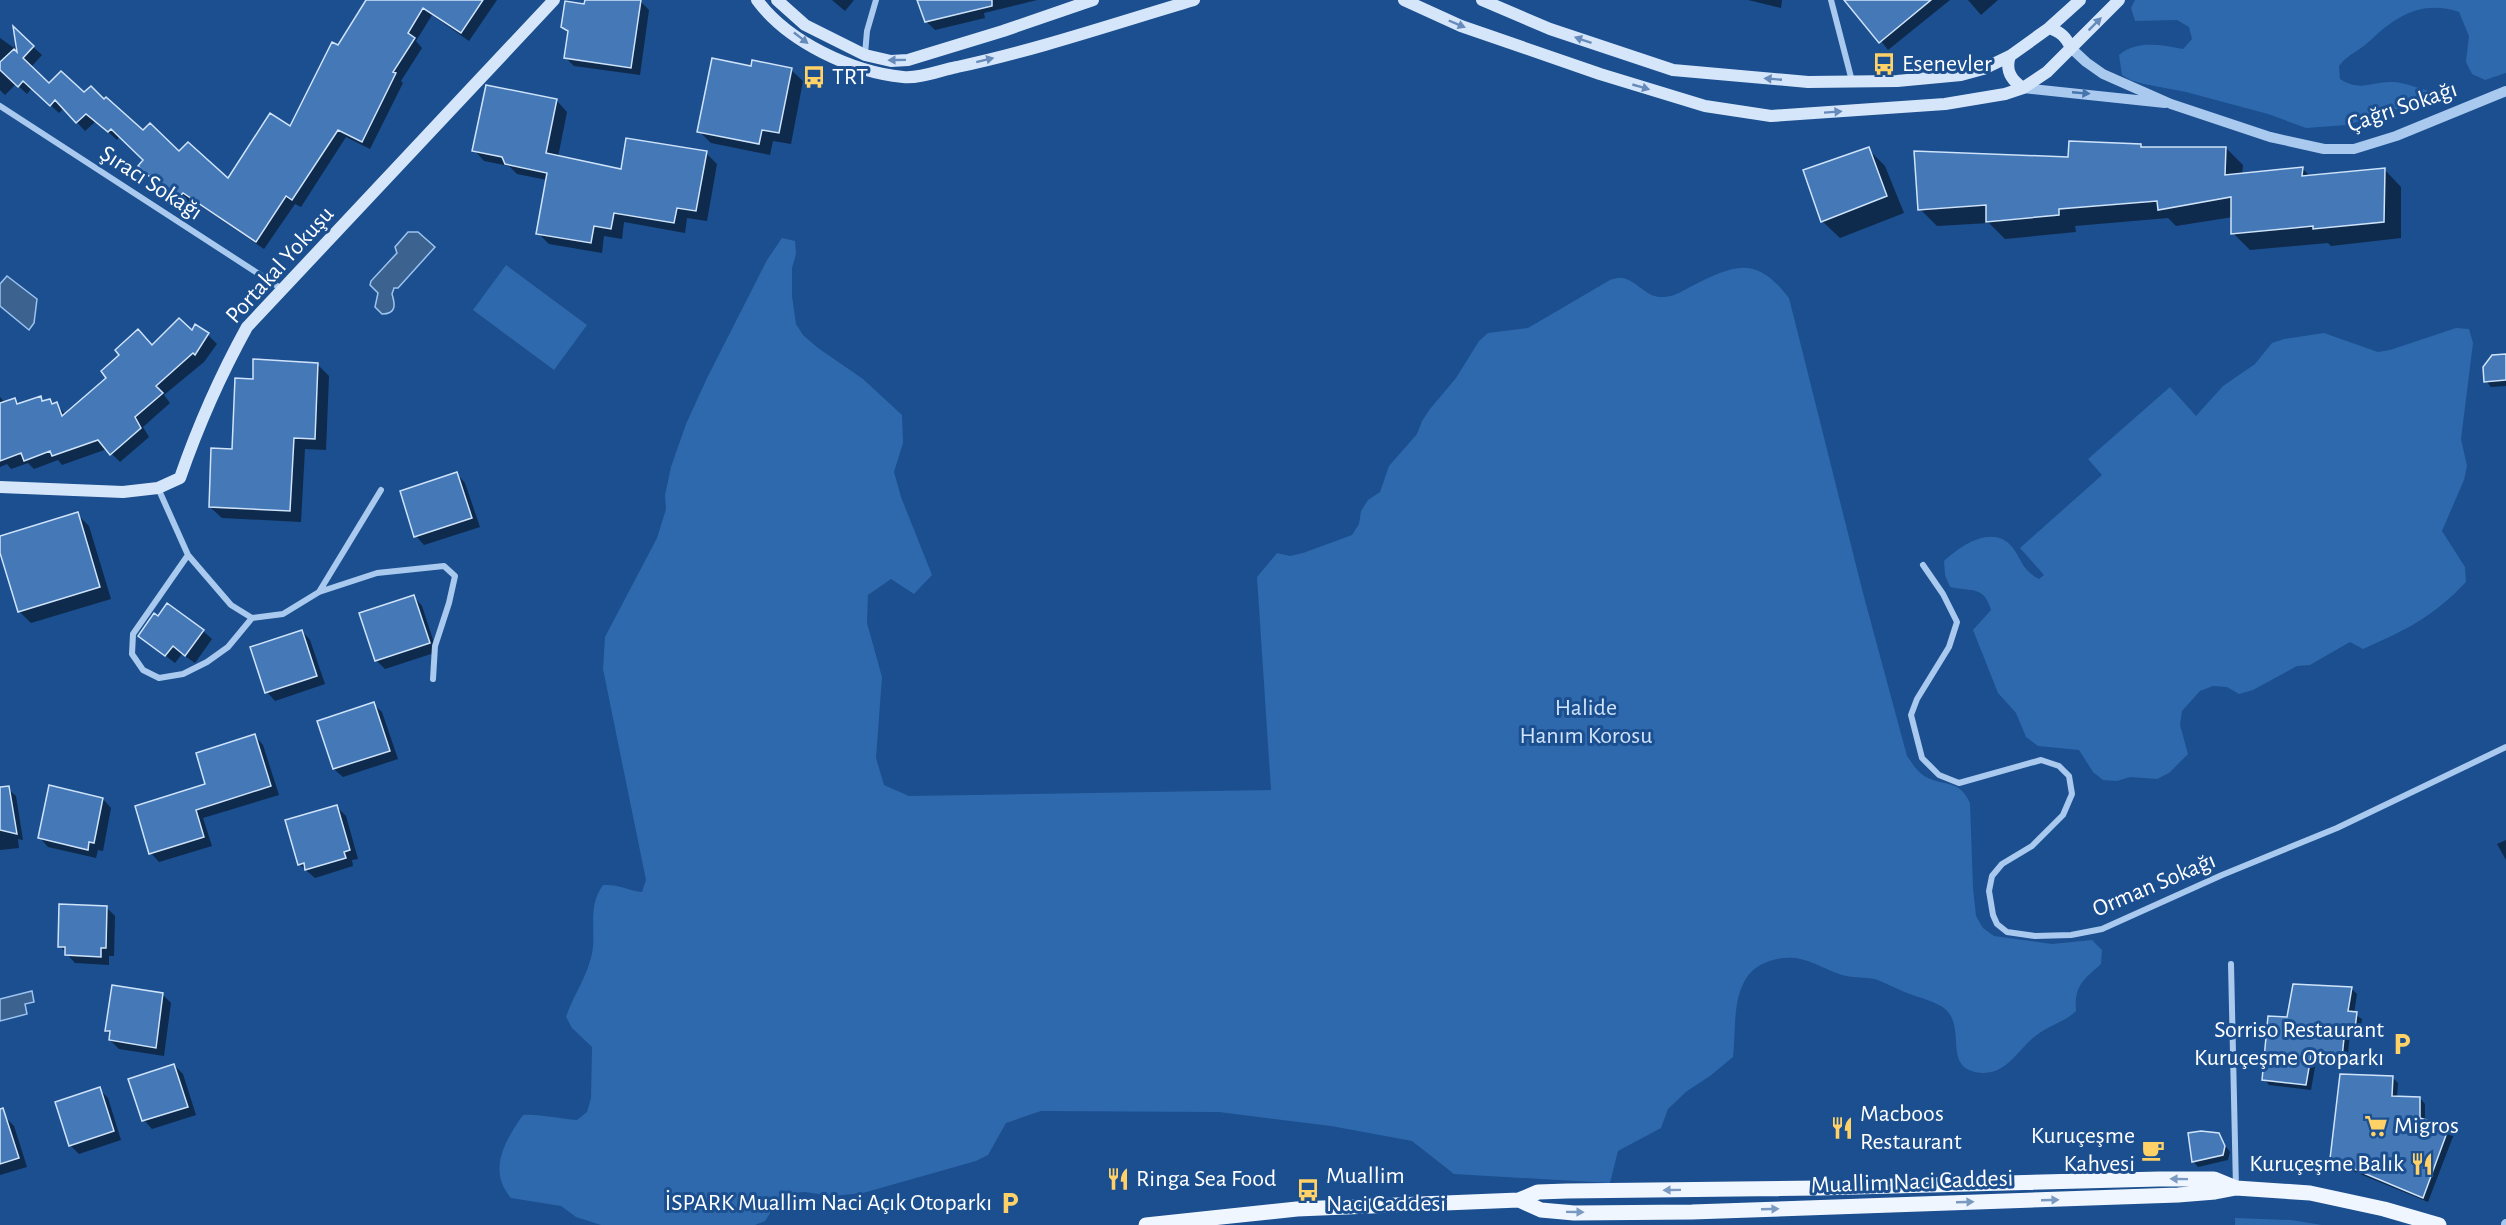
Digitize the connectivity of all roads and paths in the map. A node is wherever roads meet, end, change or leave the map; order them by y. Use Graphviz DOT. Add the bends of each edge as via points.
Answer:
graph roads {
  1 [pos="554,0"];
  2 [pos="757,0"];
  3 [pos="777,0"];
  4 [pos="876,0"];
  5 [pos="1093,0"];
  6 [pos="1194,0"];
  7 [pos="1404,0"];
  8 [pos="1482,0"];
  9 [pos="1831,0"];
  10 [pos="2080,0"];
  11 [pos="2119,0"];
  12 [pos="2049,28"];
  13 [pos="2071,48"];
  14 [pos="865,55"];
  15 [pos="2010,56"];
  16 [pos="1853,82"];
  17 [pos="2023,88"];
  18 [pos="2506,91"];
  19 [pos="2171,104"];
  20 [pos="0,106"];
  21 [pos="282,289"];
  22 [pos="0,487"];
  23 [pos="158,488"];
  24 [pos="381,490"];
  25 [pos="188,555"];
  26 [pos="1923,565"];
  27 [pos="319,592"];
  28 [pos="252,618"];
  29 [pos="433,679"];
  30 [pos="2506,747"];
  31 [pos="2231,963"];
  32 [pos="1994,1183"];
  33 [pos="2236,1188"];
  34 [pos="1519,1200"];
  35 [pos="1991,1202"];
  36 [pos="1146,1225"];
  37 [pos="2439,1225"];
  1 -- 21 [label="main road, Portakal Yokuşu"];
  2 -- 6 [label="main road, one-way" via="765,11 811,46 860,69 906,78 988,60"];
  3 -- 14 [label="main road" via="806,25"];
  4 -- 14 [label="street"];
  5 -- 14 [label="main road, one-way" via="908,60"];
  7 -- 17 [label="main road, one-way" via="1461,26 1600,74 1705,106 1771,116 1945,104"];
  16 -- 8 [label="main road, one-way" via="1673,70 1550,29"];
  9 -- 16 [label="street"];
  10 -- 12 [label="main road"];
  13 -- 11 [label="main road, one-way"];
  12 -- 13 [label="main road" via="2067,39"];
  12 -- 15 [label="main road"];
  13 -- 17 [label="main road" via="2047,72"];
  13 -- 19 [label="street, Çağrı Sokağı" via="2103,74"];
  15 -- 16 [label="main road" via="1961,75"];
  15 -- 17 [label="main road" via="2009,73"];
  17 -- 19 [label="street, Çağrı Sokağı, one-way"];
  18 -- 19 [label="street, Çağrı Sokağı" via="2407,132 2354,149 2301,145"];
  20 -- 21 [label="street, Şıracı Sokağı"];
  21 -- 23 [label="main road, Portakal Yokuşu" via="247,327 227,363 180,478"];
  22 -- 23 [label="main road, Portakal Yokuşu" via="123,492"];
  23 -- 25 [label="street"];
  24 -- 27 [label="street"];
  25 -- 28 [label="street" via="231,605"];
  25 -- 28 [label="street" via="133,634 132,654 143,670 159,678 183,674 228,647"];
  26 -- 30 [label="street, Orman Sokağı" via="1957,622 1949,647 1911,715 1922,758 1939,775 1959,783 2041,760 2059,766 2069,776 2072,794 2063,815 2032,846 2002,864 1992,876 1989,891 1993,915 2007,932 2071,935 2102,929 2337,828"];
  27 -- 28 [label="street" via="283,614"];
  27 -- 29 [label="street" via="377,573 444,566 454,576 435,646"];
  31 -- 33 [label="street"];
  33 -- 32 [label="main road, Muallim Naci Caddesi, one-way" via="2214,1179"];
  32 -- 34 [label="main road, Muallim Naci Caddesi, one-way" via="1538,1192"];
  32 -- 35 [label="main road"];
  35 -- 33 [label="main road, Muallim Naci Caddesi, one-way" via="2178,1195"];
  33 -- 37 [label="main road" via="2338,1198"];
  34 -- 35 [label="main road, Muallim Naci Caddesi, one-way" via="1541,1210 1574,1213"];
  34 -- 36 [label="main road, Muallim Naci Caddesi" via="1297,1209"];
}
